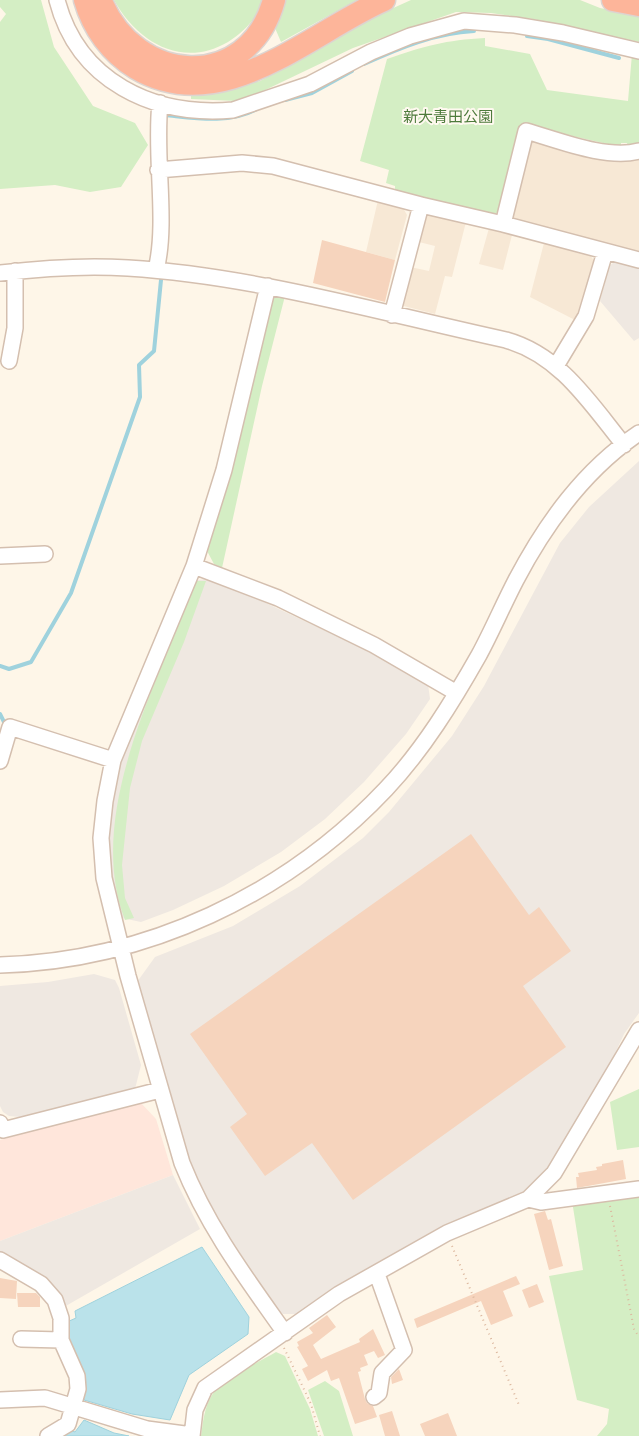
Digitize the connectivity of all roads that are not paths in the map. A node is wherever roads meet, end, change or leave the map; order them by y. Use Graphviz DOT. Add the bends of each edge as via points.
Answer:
graph roads {
  1 [pos="57,0"];
  2 [pos="84,0"];
  3 [pos="100,0"];
  4 [pos="274,0"];
  5 [pos="384,0"];
  6 [pos="614,0"];
  7 [pos="639,5"];
  8 [pos="639,51"];
  9 [pos="160,103"];
  10 [pos="639,151"];
  11 [pos="158,170"];
  12 [pos="421,205"];
  13 [pos="503,224"];
  14 [pos="604,252"];
  15 [pos="639,260"];
  16 [pos="156,270"];
  17 [pos="8,272"];
  18 [pos="268,286"];
  19 [pos="392,315"];
  20 [pos="9,361"];
  21 [pos="556,366"];
  22 [pos="639,434"];
  23 [pos="624,445"];
  24 [pos="45,554"];
  25 [pos="0,556"];
  26 [pos="194,566"];
  27 [pos="455,692"];
  28 [pos="113,760"];
  29 [pos="0,761"];
  30 [pos="121,947"];
  31 [pos="0,966"];
  32 [pos="639,1030"];
  33 [pos="160,1090"];
  34 [pos="0,1123"];
  35 [pos="639,1188"];
  36 [pos="528,1199"];
  37 [pos="0,1260"];
  38 [pos="376,1274"];
  39 [pos="282,1335"];
  40 [pos="21,1339"];
  41 [pos="61,1340"];
  42 [pos="374,1397"];
  43 [pos="0,1400"];
  44 [pos="73,1406"];
  45 [pos="192,1435"];
  46 [pos="48,1436"];
  1 -- 9 [label="street" via="69,34 93,66 124,90"];
  2 -- 5 [label="highway" via="102,37 128,63 160,79 190,84 229,79 263,67"];
  3 -- 4 [label="highway" via="113,25 131,45 154,60 181,68 220,62 245,48 263,25"];
  6 -- 7 [label="highway"];
  8 -- 9 [label="street" via="563,33 464,21 410,36 310,84 233,110"];
  9 -- 11 [label="street"];
  10 -- 13 [label="street" via="619,154 596,150 526,131"];
  11 -- 12 [label="street" via="242,164 273,166"];
  11 -- 16 [label="street" via="160,226"];
  12 -- 13 [label="street"];
  12 -- 19 [label="street"];
  13 -- 14 [label="street"];
  14 -- 15 [label="street"];
  14 -- 21 [label="street" via="586,316"];
  16 -- 17 [label="street" via="78,266"];
  16 -- 18 [label="street"];
  17 -- 20 [label="street" via="15,328"];
  18 -- 19 [label="street"];
  18 -- 26 [label="street" via="224,470"];
  19 -- 21 [label="street" via="518,343"];
  21 -- 23 [label="street" via="580,390"];
  22 -- 23 [label="street"];
  23 -- 27 [label="street" via="581,484 551,520 516,580 479,655"];
  24 -- 25 [label="street"];
  26 -- 27 [label="street" via="278,598 374,645"];
  26 -- 28 [label="street"];
  27 -- 30 [label="street" via="388,788 307,859 240,901 205,918"];
  28 -- 29 [label="street" via="10,728"];
  28 -- 30 [label="street" via="104,800 101,838 104,878"];
  30 -- 31 [label="street" via="69,959"];
  30 -- 33 [label="street"];
  32 -- 36 [label="street" via="554,1173"];
  33 -- 34 [label="street" via="3,1130"];
  33 -- 39 [label="street" via="192,1190 228,1253"];
  35 -- 36 [label="street" via="541,1202"];
  36 -- 38 [label="street" via="447,1233"];
  37 -- 41 [label="street" via="48,1290 61,1318"];
  38 -- 39 [label="street" via="339,1294"];
  38 -- 42 [label="street" via="404,1350 386,1366 379,1393"];
  39 -- 45 [label="street" via="205,1388 195,1410"];
  40 -- 41 [label="street"];
  41 -- 44 [label="street" via="77,1376 78,1388"];
  43 -- 44 [label="street" via="35,1397"];
  44 -- 45 [label="street" via="147,1429"];
  44 -- 46 [label="street" via="68,1424"];
}
